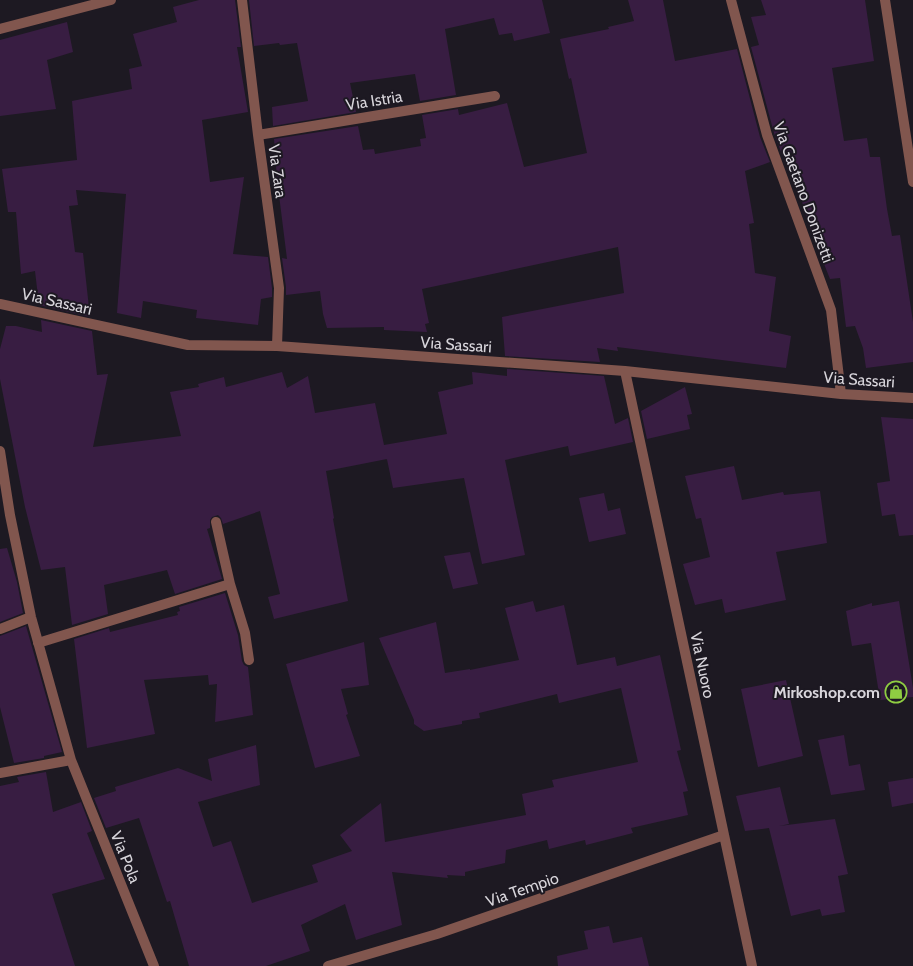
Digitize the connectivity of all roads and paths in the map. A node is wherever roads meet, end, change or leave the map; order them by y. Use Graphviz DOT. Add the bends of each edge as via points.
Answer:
graph roads {
  1 [pos="111,0"];
  2 [pos="242,0"];
  3 [pos="732,0"];
  4 [pos="885,0"];
  5 [pos="0,29"];
  6 [pos="495,96"];
  7 [pos="258,135"];
  8 [pos="913,182"];
  9 [pos="0,304"];
  10 [pos="277,346"];
  11 [pos="625,371"];
  12 [pos="841,394"];
  13 [pos="913,398"];
  14 [pos="0,451"];
  15 [pos="4,503"];
  16 [pos="216,522"];
  17 [pos="230,584"];
  18 [pos="31,618"];
  19 [pos="0,629"];
  20 [pos="38,643"];
  21 [pos="249,660"];
  22 [pos="71,760"];
  23 [pos="0,773"];
  24 [pos="724,835"];
  25 [pos="154,966"];
  26 [pos="328,966"];
  27 [pos="752,966"];
  1 -- 5 [label="street"];
  2 -- 7 [label="street, Via Zara"];
  3 -- 12 [label="street, Via Gaetano Donizetti" via="767,135 830,310"];
  4 -- 8 [label="street"];
  6 -- 7 [label="street, Via Istria"];
  7 -- 10 [label="street, Via Zara" via="279,288"];
  9 -- 10 [label="street, Via Sassari" via="188,345"];
  10 -- 11 [label="street, Via Sassari"];
  11 -- 12 [label="street, Via Sassari"];
  11 -- 24 [label="street, Via Nuoro"];
  12 -- 13 [label="street, Via Sassari"];
  14 -- 15 [label="street, Via Pola"];
  15 -- 18 [label="street, Via Pola"];
  16 -- 17 [label="street"];
  17 -- 20 [label="street"];
  17 -- 21 [label="street" via="245,633"];
  18 -- 19 [label="street"];
  18 -- 20 [label="street, Via Pola"];
  20 -- 22 [label="street, Via Pola"];
  22 -- 23 [label="street"];
  22 -- 25 [label="street, Via Pola"];
  24 -- 26 [label="street, Via Tempio" via="437,934"];
  24 -- 27 [label="street, Via Nuoro"];
}
